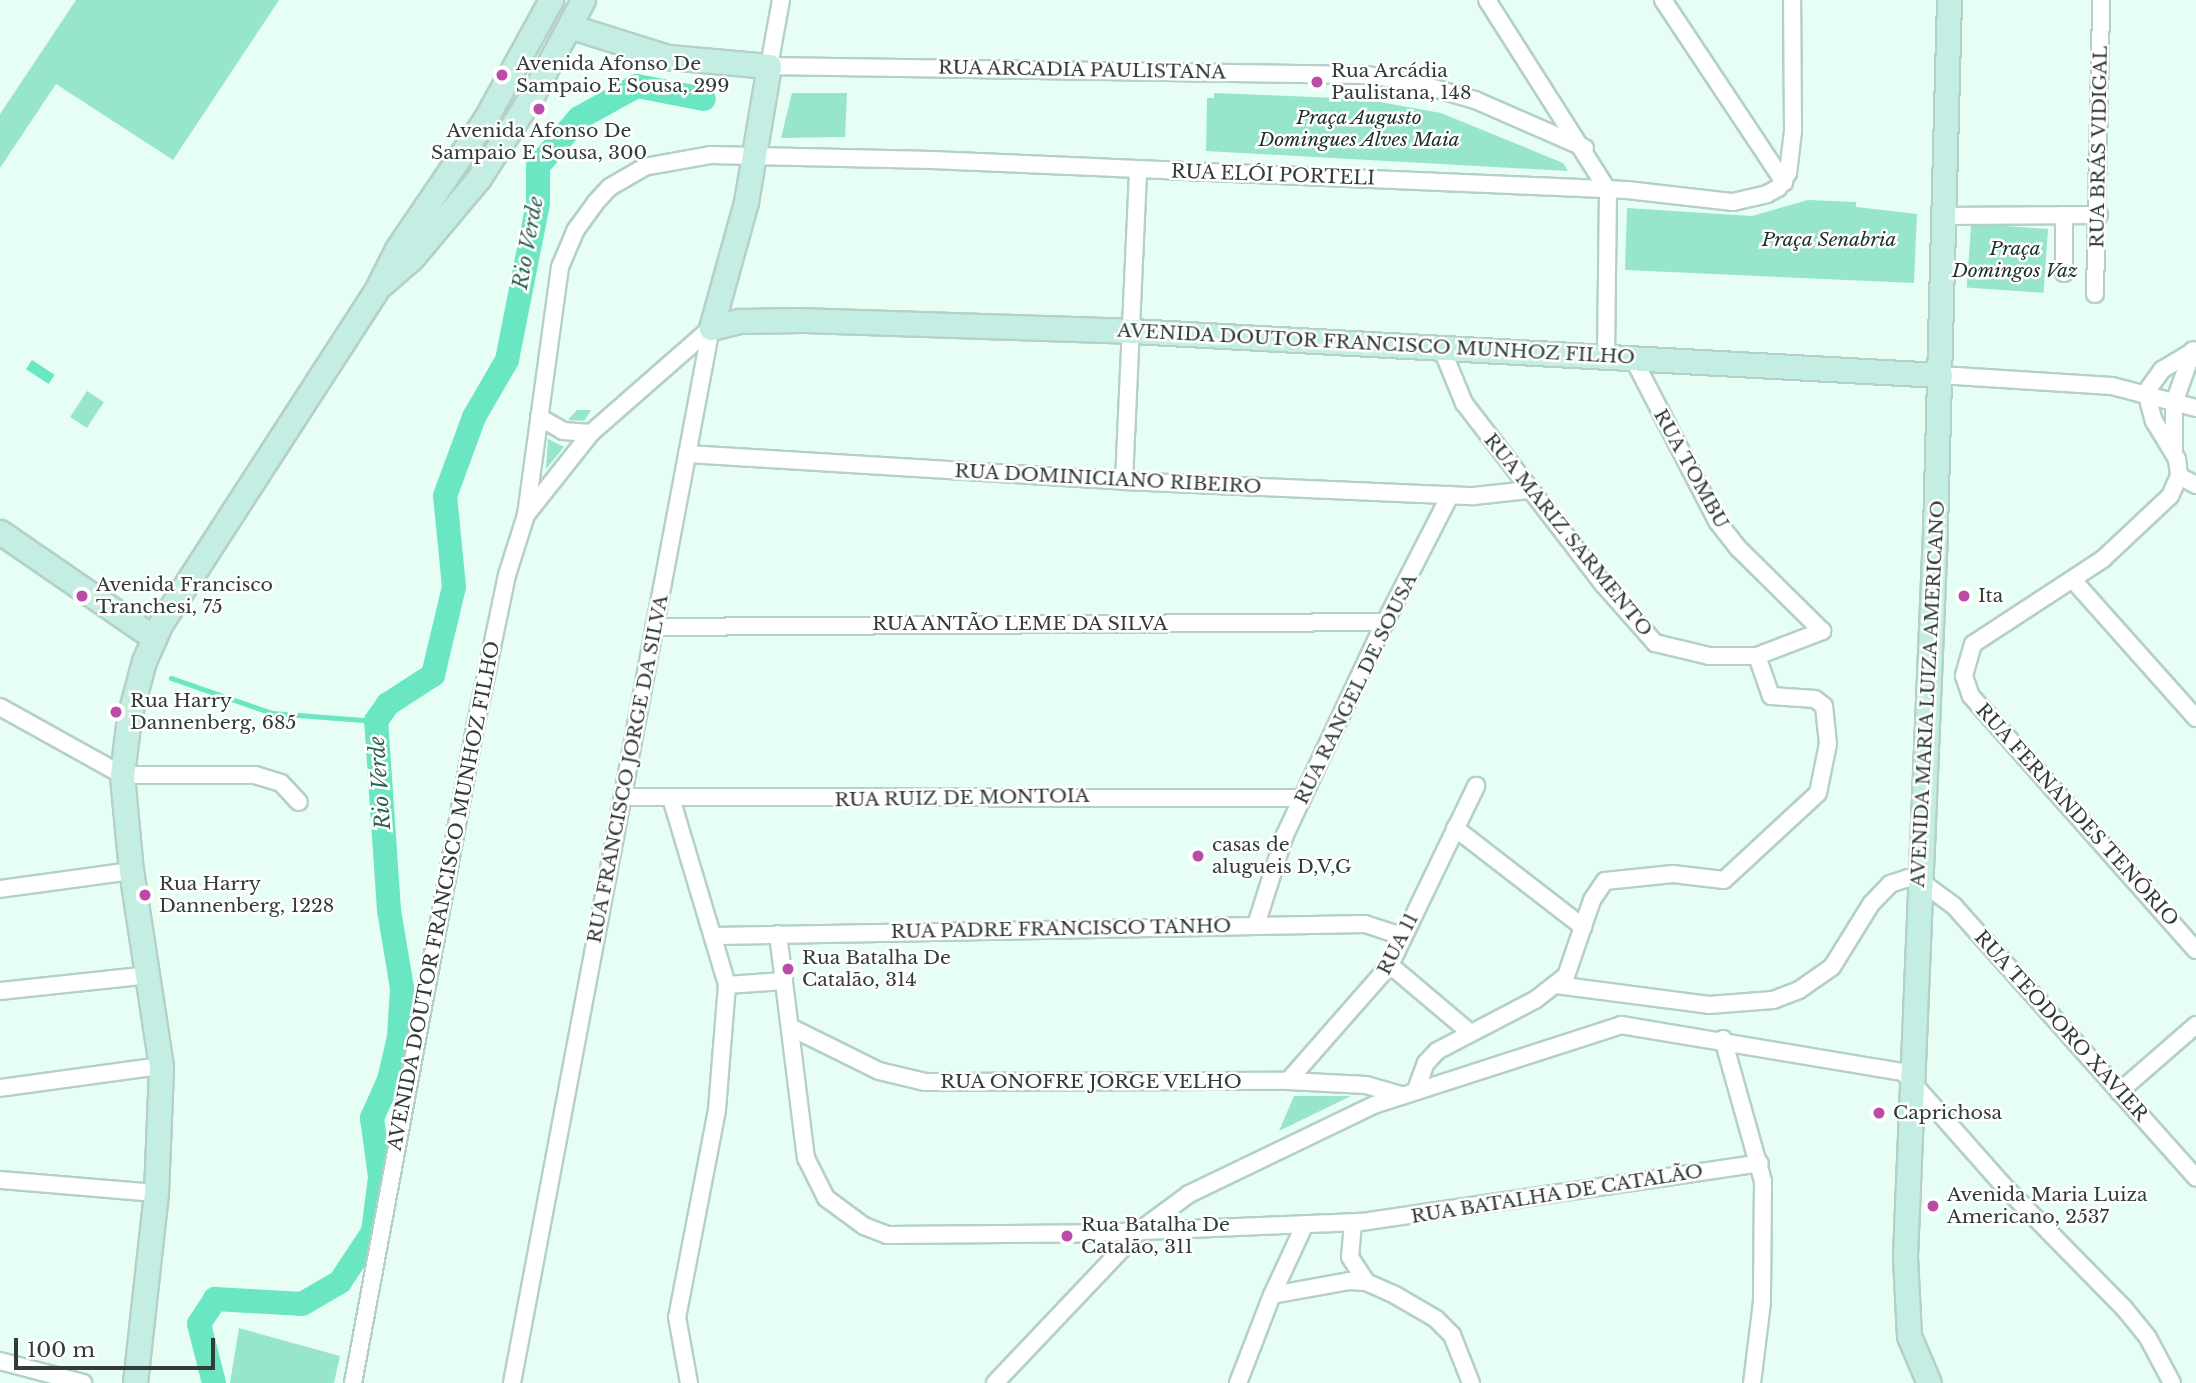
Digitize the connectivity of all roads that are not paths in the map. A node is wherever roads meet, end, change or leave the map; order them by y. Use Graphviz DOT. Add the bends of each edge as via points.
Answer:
graph roads {
  1 [pos="551,0"];
  2 [pos="583,0"];
  3 [pos="781,0"];
  4 [pos="1487,0"];
  5 [pos="1663,0"];
  6 [pos="1792,0"];
  7 [pos="1948,0"];
  8 [pos="2101,0"];
  9 [pos="572,27"];
  10 [pos="769,66"];
  11 [pos="1585,148"];
  12 [pos="756,158"];
  13 [pos="458,163"];
  14 [pos="1138,169"];
  15 [pos="479,178"];
  16 [pos="1784,182"];
  17 [pos="1608,191"];
  18 [pos="2064,215"];
  19 [pos="2099,215"];
  20 [pos="1942,216"];
  21 [pos="2064,273"];
  22 [pos="378,287"];
  23 [pos="2095,294"];
  24 [pos="711,328"];
  25 [pos="1132,331"];
  26 [pos="1441,347"];
  27 [pos="2193,349"];
  28 [pos="1606,357"];
  29 [pos="1633,358"];
  30 [pos="1940,374"];
  31 [pos="2146,392"];
  32 [pos="2174,403"];
  33 [pos="2196,408"];
  34 [pos="539,417"];
  35 [pos="592,433"];
  36 [pos="2174,451"];
  37 [pos="687,454"];
  38 [pos="2179,476"];
  39 [pos="1124,481"];
  40 [pos="2196,485"];
  41 [pos="1529,490"];
  42 [pos="1450,495"];
  43 [pos="526,515"];
  44 [pos="0,532"];
  45 [pos="2073,580"];
  46 [pos="1385,622"];
  47 [pos="654,627"];
  48 [pos="1822,631"];
  49 [pos="154,638"];
  50 [pos="1758,656"];
  51 [pos="0,707"];
  52 [pos="2196,718"];
  53 [pos="122,775"];
  54 [pos="1476,786"];
  55 [pos="623,797"];
  56 [pos="671,798"];
  57 [pos="1302,798"];
  58 [pos="299,802"];
  59 [pos="1455,828"];
  60 [pos="131,871"];
  61 [pos="1920,880"];
  62 [pos="0,889"];
  63 [pos="1256,925"];
  64 [pos="1583,927"];
  65 [pos="778,934"];
  66 [pos="716,936"];
  67 [pos="1403,936"];
  68 [pos="2196,950"];
  69 [pos="1390,965"];
  70 [pos="149,975"];
  71 [pos="784,981"];
  72 [pos="727,985"];
  73 [pos="1556,985"];
  74 [pos="0,991"];
  75 [pos="2196,1025"];
  76 [pos="790,1027"];
  77 [pos="1468,1031"];
  78 [pos="1723,1039"];
  79 [pos="161,1066"];
  80 [pos="1910,1080"];
  81 [pos="1289,1081"];
  82 [pos="0,1088"];
  83 [pos="1409,1092"];
  84 [pos="2119,1092"];
  85 [pos="1760,1163"];
  86 [pos="2196,1178"];
  87 [pos="0,1180"];
  88 [pos="156,1193"];
  89 [pos="1353,1223"];
  90 [pos="1304,1226"];
  91 [pos="1139,1231"];
  92 [pos="1366,1282"];
  93 [pos="1272,1295"];
  94 [pos="0,1361"];
  95 [pos="83,1383"];
  96 [pos="135,1383"];
  97 [pos="353,1383"];
  98 [pos="513,1383"];
  99 [pos="689,1383"];
  100 [pos="995,1383"];
  101 [pos="1238,1383"];
  102 [pos="1471,1383"];
  103 [pos="1752,1383"];
  104 [pos="1929,1383"];
  105 [pos="2172,1383"];
  1 -- 13 [label="main road"];
  2 -- 9 [label="main road"];
  3 -- 10 [label="street"];
  4 -- 11 [label="street"];
  5 -- 16 [label="street"];
  6 -- 16 [label="street" via="1793,131"];
  7 -- 20 [label="main road, AVENIDA MARIA LUIZA AMERICANO"];
  8 -- 19 [label="street, RUA BRÁS VIDIGAL"];
  9 -- 10 [label="main road, RUA ARCADIA PAULISTANA" via="668,57"];
  9 -- 15 [label="main road"];
  10 -- 11 [label="street, RUA ARCADIA PAULISTANA" via="1366,75 1409,81 1475,100"];
  10 -- 12 [label="main road, RUA FRANCISCO JORGE DA SILVA"];
  11 -- 17 [label="street"];
  12 -- 14 [label="street, RUA ELÓI PORTELI"];
  12 -- 24 [label="main road, RUA FRANCISCO JORGE DA SILVA"];
  12 -- 34 [label="street, RUA ELÓI PORTELI" via="710,155 664,160 626,176 594,203 575,231 560,267"];
  13 -- 15 [label="main road"];
  13 -- 22 [label="main road" via="397,249"];
  14 -- 17 [label="street, RUA ELÓI PORTELI"];
  14 -- 25 [label="street"];
  15 -- 22 [label="main road" via="411,259"];
  16 -- 17 [label="street, RUA ELÓI PORTELI" via="1767,194 1733,202"];
  17 -- 28 [label="street"];
  18 -- 19 [label="street"];
  18 -- 20 [label="street"];
  18 -- 21 [label="street"];
  19 -- 23 [label="street, RUA BRÁS VIDIGAL"];
  20 -- 30 [label="main road, AVENIDA MARIA LUIZA AMERICANO"];
  22 -- 49 [label="main road"];
  24 -- 25 [label="main road, AVENIDA DOUTOR FRANCISCO MUNHOZ FILHO" via="740,321 801,320"];
  24 -- 35 [label="street, AVENIDA DOUTOR FRANCISCO MUNHOZ FILHO"];
  24 -- 37 [label="street, RUA FRANCISCO JORGE DA SILVA"];
  25 -- 26 [label="main road, AVENIDA DOUTOR FRANCISCO MUNHOZ FILHO"];
  25 -- 39 [label="street"];
  26 -- 28 [label="main road, AVENIDA DOUTOR FRANCISCO MUNHOZ FILHO"];
  26 -- 41 [label="street, RUA MARIZ SARMENTO" via="1464,403"];
  27 -- 31 [label="street" via="2162,370"];
  27 -- 32 [label="street"];
  28 -- 29 [label="main road, AVENIDA DOUTOR FRANCISCO MUNHOZ FILHO"];
  29 -- 30 [label="main road, AVENIDA DOUTOR FRANCISCO MUNHOZ FILHO"];
  29 -- 48 [label="street, RUA TOMBU" via="1717,522"];
  30 -- 31 [label="street, AVENIDA DOUTOR FRANCISCO MUNHOZ FILHO" via="2073,382"];
  30 -- 61 [label="main road, AVENIDA MARIA LUIZA AMERICANO"];
  31 -- 32 [label="street, AVENIDA DOUTOR FRANCISCO MUNHOZ FILHO"];
  31 -- 36 [label="street" via="2154,421"];
  32 -- 33 [label="street, AVENIDA DOUTOR FRANCISCO MUNHOZ FILHO"];
  32 -- 36 [label="street"];
  34 -- 35 [label="street" via="563,431"];
  34 -- 43 [label="street, RUA ELÓI PORTELI"];
  35 -- 43 [label="street, AVENIDA DOUTOR FRANCISCO MUNHOZ FILHO"];
  36 -- 38 [label="street"];
  37 -- 39 [label="street, RUA DOMINICIANO RIBEIRO"];
  37 -- 47 [label="street, RUA FRANCISCO JORGE DA SILVA"];
  38 -- 40 [label="street"];
  38 -- 45 [label="street" via="2162,504"];
  39 -- 42 [label="street, RUA DOMINICIANO RIBEIRO"];
  41 -- 42 [label="street, RUA DOMINICIANO RIBEIRO"];
  41 -- 50 [label="street, RUA MARIZ SARMENTO" via="1655,643 1692,654"];
  42 -- 46 [label="street, RUA RANGEL DE SOUSA"];
  43 -- 97 [label="street, AVENIDA DOUTOR FRANCISCO MUNHOZ FILHO" via="507,575 475,728"];
  44 -- 49 [label="main road"];
  45 -- 52 [label="street"];
  45 -- 68 [label="street, RUA FERNANDES TENÓRIO" via="1973,644 1964,676 1971,696"];
  46 -- 47 [label="street, RUA ANTÃO LEME DA SILVA"];
  46 -- 57 [label="street, RUA RANGEL DE SOUSA"];
  47 -- 55 [label="street, RUA FRANCISCO JORGE DA SILVA"];
  48 -- 50 [label="street, RUA MARIZ SARMENTO"];
  49 -- 53 [label="main road" via="129,717"];
  50 -- 64 [label="street" via="1771,696 1815,699 1824,706 1828,744 1818,793 1724,880 1673,874 1605,881"];
  51 -- 53 [label="street"];
  53 -- 58 [label="street" via="255,775 281,783"];
  53 -- 60 [label="main road"];
  54 -- 59 [label="street, RUA 11"];
  55 -- 56 [label="street, RUA RUIZ DE MONTOIA"];
  55 -- 98 [label="street, RUA FRANCISCO JORGE DA SILVA"];
  56 -- 57 [label="street, RUA RUIZ DE MONTOIA"];
  56 -- 66 [label="street" via="695,885"];
  57 -- 63 [label="street, RUA RANGEL DE SOUSA" via="1274,864"];
  59 -- 64 [label="street"];
  59 -- 67 [label="street, RUA 11"];
  60 -- 62 [label="street"];
  60 -- 70 [label="main road"];
  61 -- 73 [label="street" via="1908,878 1890,884 1865,913 1832,967 1799,990 1773,1000 1709,1005"];
  61 -- 80 [label="main road, AVENIDA MARIA LUIZA AMERICANO"];
  61 -- 84 [label="street, RUA TEODORO XAVIER" via="1954,906"];
  63 -- 65 [label="street, RUA PADRE FRANCISCO TANHO"];
  63 -- 67 [label="street, RUA PADRE FRANCISCO TANHO" via="1366,924"];
  64 -- 73 [label="street" via="1572,965"];
  65 -- 66 [label="street, RUA PADRE FRANCISCO TANHO"];
  65 -- 71 [label="street, RUA BATALHA DE CATALÃO"];
  66 -- 72 [label="street"];
  67 -- 69 [label="street, RUA 11"];
  69 -- 77 [label="street"];
  69 -- 81 [label="street, RUA 11"];
  70 -- 74 [label="street"];
  70 -- 79 [label="main road"];
  71 -- 72 [label="street"];
  71 -- 76 [label="street, RUA BATALHA DE CATALÃO"];
  72 -- 99 [label="street" via="721,1081 677,1317"];
  73 -- 77 [label="street"];
  75 -- 84 [label="street"];
  76 -- 81 [label="street, RUA ONOFRE JORGE VELHO" via="879,1071 925,1082"];
  76 -- 91 [label="street, RUA BATALHA DE CATALÃO" via="806,1158 826,1198 864,1226 908,1237"];
  77 -- 83 [label="street" via="1426,1063"];
  78 -- 80 [label="street" via="1877,1065 1903,1072"];
  78 -- 83 [label="street" via="1613,1026"];
  78 -- 85 [label="street"];
  79 -- 82 [label="street"];
  79 -- 88 [label="main road"];
  80 -- 104 [label="main road, AVENIDA MARIA LUIZA AMERICANO" via="1904,1298 1909,1336"];
  80 -- 105 [label="street" via="2002,1184 2124,1308 2154,1347"];
  81 -- 83 [label="street, RUA ONOFRE JORGE VELHO"];
  83 -- 91 [label="street" via="1225,1175 1189,1194"];
  84 -- 86 [label="street, RUA TEODORO XAVIER"];
  85 -- 89 [label="street, RUA BATALHA DE CATALÃO"];
  85 -- 103 [label="street" via="1762,1302"];
  87 -- 88 [label="street"];
  88 -- 96 [label="main road"];
  89 -- 90 [label="street, RUA BATALHA DE CATALÃO"];
  89 -- 92 [label="street" via="1350,1257"];
  90 -- 91 [label="street, RUA BATALHA DE CATALÃO"];
  90 -- 93 [label="street"];
  91 -- 100 [label="street"];
  92 -- 93 [label="street" via="1314,1284"];
  92 -- 102 [label="street" via="1436,1320 1457,1344"];
  93 -- 101 [label="street"];
  94 -- 95 [label="street"];
}
